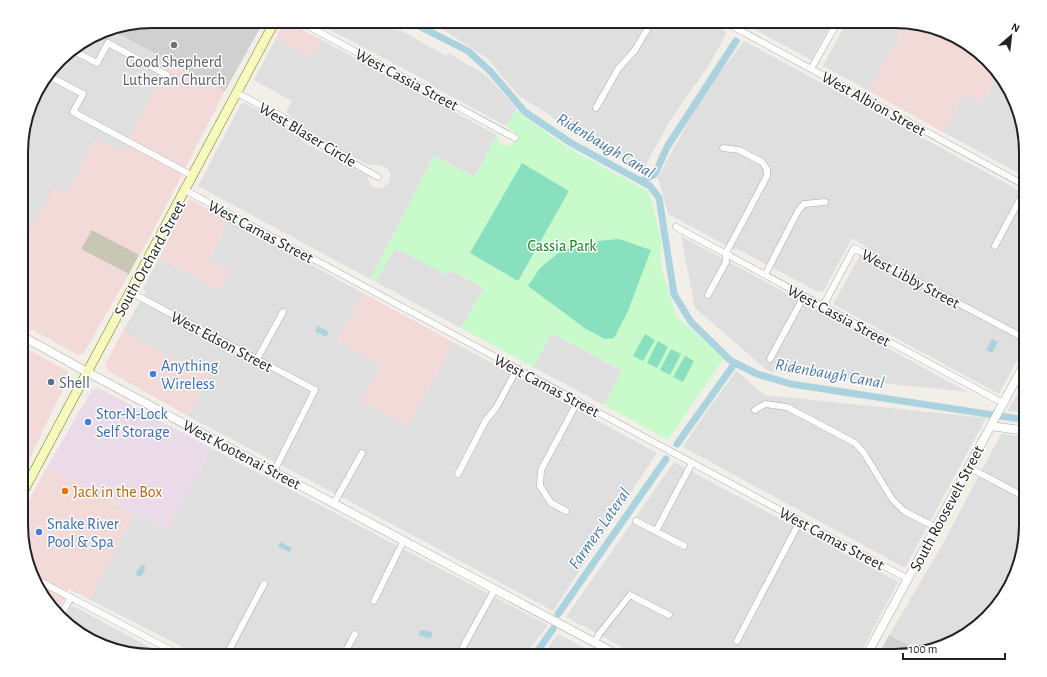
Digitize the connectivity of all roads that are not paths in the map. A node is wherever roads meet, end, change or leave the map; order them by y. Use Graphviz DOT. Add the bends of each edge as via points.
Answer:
graph roads {
  1 [pos="271,28"];
  2 [pos="312,28"];
  3 [pos="648,28"];
  4 [pos="741,28"];
  5 [pos="834,28"];
  6 [pos="78,53"];
  7 [pos="811,69"];
  8 [pos="168,75"];
  9 [pos="53,78"];
  10 [pos="237,93"];
  11 [pos="596,108"];
  12 [pos="515,138"];
  13 [pos="723,148"];
  14 [pos="193,176"];
  15 [pos="378,177"];
  16 [pos="1019,183"];
  17 [pos="185,190"];
  18 [pos="1019,200"];
  19 [pos="825,202"];
  20 [pos="676,227"];
  21 [pos="995,246"];
  22 [pos="726,253"];
  23 [pos="765,275"];
  24 [pos="130,292"];
  25 [pos="708,295"];
  26 [pos="804,296"];
  27 [pos="823,306"];
  28 [pos="283,312"];
  29 [pos="1019,336"];
  30 [pos="28,339"];
  31 [pos="258,359"];
  32 [pos="770,360"];
  33 [pos="517,369"];
  34 [pos="87,372"];
  35 [pos="1019,374"];
  36 [pos="578,401"];
  37 [pos="1003,403"];
  38 [pos="755,410"];
  39 [pos="994,419"];
  40 [pos="1019,428"];
  41 [pos="362,453"];
  42 [pos="691,465"];
  43 [pos="968,467"];
  44 [pos="274,471"];
  45 [pos="458,474"];
  46 [pos="28,483"];
  47 [pos="1019,494"];
  48 [pos="334,503"];
  49 [pos="566,511"];
  50 [pos="636,521"];
  51 [pos="800,521"];
  52 [pos="935,528"];
  53 [pos="656,531"];
  54 [pos="404,540"];
  55 [pos="684,546"];
  56 [pos="908,579"];
  57 [pos="43,582"];
  58 [pos="264,584"];
  59 [pos="495,589"];
  60 [pos="71,597"];
  61 [pos="374,600"];
  62 [pos="63,612"];
  63 [pos="669,615"];
  64 [pos="355,634"];
  65 [pos="737,641"];
  66 [pos="595,642"];
  67 [pos="463,647"];
  68 [pos="605,648"];
  69 [pos="169,649"];
  70 [pos="230,649"];
  71 [pos="347,649"];
  72 [pos="870,649"];
  1 -- 10 [label="main road, South Orchard Street"];
  2 -- 12 [label="street, West Cassia Street"];
  3 -- 11 [label="street" via="635,50 618,69"];
  4 -- 7 [label="street, West Albion Street"];
  5 -- 7 [label="street"];
  6 -- 8 [label="street" via="97,63 108,43"];
  7 -- 16 [label="street, West Albion Street"];
  9 -- 14 [label="street" via="83,94 73,112"];
  10 -- 14 [label="main road, South Orchard Street"];
  10 -- 15 [label="street, West Blaser Circle" via="284,117 305,136"];
  13 -- 22 [label="street" via="740,150 762,162 767,168 766,176"];
  14 -- 17 [label="main road, South Orchard Street"];
  17 -- 24 [label="main road, South Orchard Street"];
  17 -- 33 [label="street, West Camas Street"];
  18 -- 21 [label="street"];
  19 -- 23 [label="street" via="804,204 798,211"];
  20 -- 22 [label="street, West Cassia Street"];
  22 -- 23 [label="street, West Cassia Street"];
  22 -- 25 [label="street" via="726,262"];
  23 -- 26 [label="street, West Cassia Street"];
  24 -- 31 [label="street, West Edson Street"];
  24 -- 34 [label="main road, South Orchard Street"];
  26 -- 27 [label="street, West Cassia Street"];
  26 -- 32 [label="street"];
  27 -- 29 [label="street, West Libby Street" via="854,248"];
  27 -- 37 [label="street, West Cassia Street"];
  28 -- 31 [label="street"];
  30 -- 34 [label="street, West Kootenai Street"];
  31 -- 44 [label="street, West Edson Street" via="315,390"];
  33 -- 36 [label="street, West Camas Street"];
  33 -- 45 [label="street" via="496,408 486,420"];
  34 -- 44 [label="street, West Kootenai Street"];
  34 -- 46 [label="main road, South Orchard Street"];
  35 -- 37 [label="street, South Roosevelt Street"];
  36 -- 42 [label="street, West Camas Street"];
  36 -- 49 [label="street" via="541,470 540,486 551,503"];
  37 -- 39 [label="street, South Roosevelt Street"];
  38 -- 52 [label="street" via="765,404 787,406 855,443 892,499 904,511"];
  39 -- 40 [label="street"];
  39 -- 43 [label="street, South Roosevelt Street"];
  41 -- 48 [label="street"];
  42 -- 51 [label="street, West Camas Street"];
  42 -- 53 [label="street"];
  43 -- 47 [label="street"];
  43 -- 52 [label="street, South Roosevelt Street"];
  44 -- 48 [label="street, West Kootenai Street"];
  48 -- 54 [label="street, West Kootenai Street"];
  50 -- 53 [label="street"];
  51 -- 56 [label="street, West Camas Street"];
  51 -- 65 [label="street"];
  52 -- 56 [label="street, South Roosevelt Street"];
  53 -- 55 [label="street"];
  54 -- 59 [label="street, West Kootenai Street"];
  54 -- 61 [label="street"];
  56 -- 72 [label="street, South Roosevelt Street"];
  57 -- 60 [label="street"];
  58 -- 70 [label="street"];
  59 -- 66 [label="street, West Kootenai Street"];
  59 -- 67 [label="street"];
  60 -- 62 [label="street"];
  60 -- 69 [label="street"];
  63 -- 66 [label="street" via="630,595"];
  64 -- 71 [label="street"];
  66 -- 68 [label="street, West Kootenai Street"];
}
